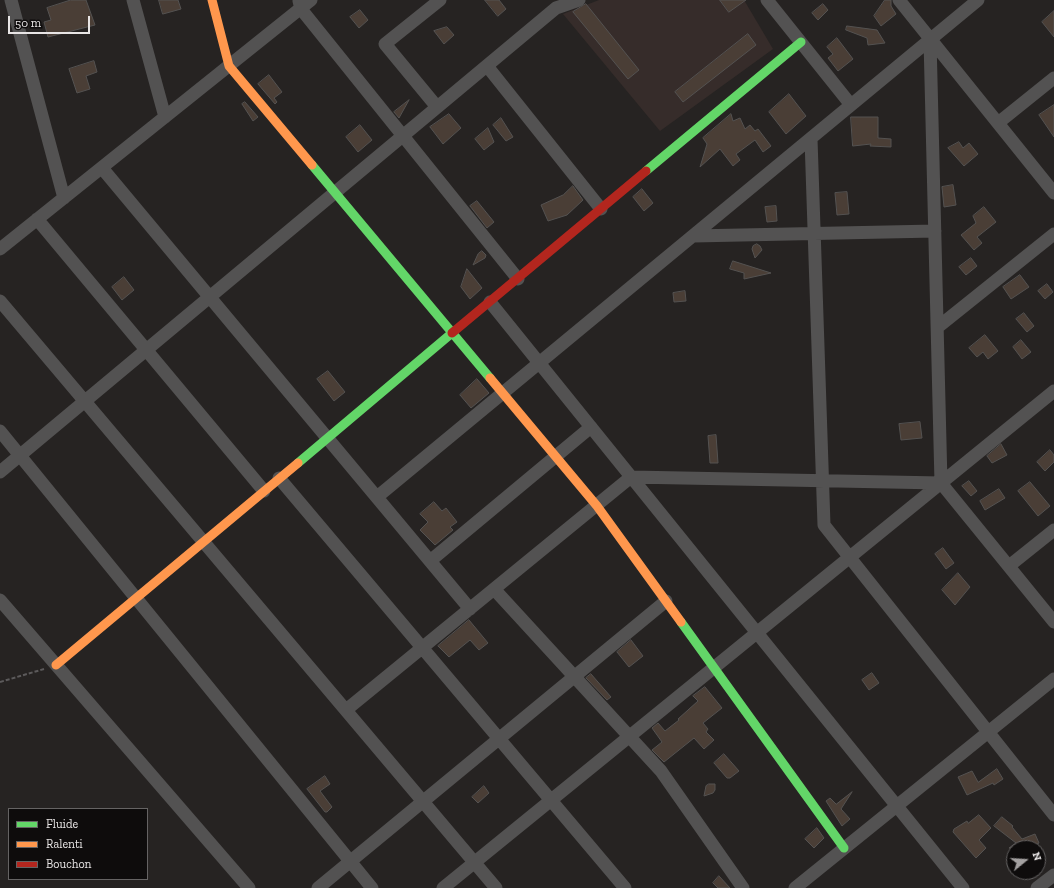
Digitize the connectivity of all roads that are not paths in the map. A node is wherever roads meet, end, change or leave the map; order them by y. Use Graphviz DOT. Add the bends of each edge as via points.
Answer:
graph roads {
  1 [pos="11,0"];
  2 [pos="133,0"];
  3 [pos="212,0"];
  4 [pos="311,0"];
  5 [pos="440,0"];
  6 [pos="579,0"];
  7 [pos="767,0"];
  8 [pos="899,0"];
  9 [pos="978,0"];
  10 [pos="299,4"];
  11 [pos="930,40"];
  12 [pos="800,42"];
  13 [pos="229,66"];
  14 [pos="487,66"];
  15 [pos="1054,78"];
  16 [pos="851,105"];
  17 [pos="437,107"];
  18 [pos="165,117"];
  19 [pos="998,123"];
  20 [pos="403,136"];
  21 [pos="811,139"];
  22 [pos="102,168"];
  23 [pos="335,192"];
  24 [pos="1054,193"];
  25 [pos="64,198"];
  26 [pos="602,209"];
  27 [pos="37,219"];
  28 [pos="935,231"];
  29 [pos="814,233"];
  30 [pos="1054,234"];
  31 [pos="693,236"];
  32 [pos="0,249"];
  33 [pos="518,279"];
  34 [pos="210,297"];
  35 [pos="0,301"];
  36 [pos="490,302"];
  37 [pos="938,327"];
  38 [pos="452,333"];
  39 [pos="146,350"];
  40 [pos="539,363"];
  41 [pos="1054,391"];
  42 [pos="503,393"];
  43 [pos="84,401"];
  44 [pos="591,427"];
  45 [pos="0,432"];
  46 [pos="328,438"];
  47 [pos="20,455"];
  48 [pos="556,456"];
  49 [pos="0,472"];
  50 [pos="631,477"];
  51 [pos="279,478"];
  52 [pos="823,481"];
  53 [pos="941,483"];
  54 [pos="264,491"];
  55 [pos="377,497"];
  56 [pos="597,506"];
  57 [pos="1054,530"];
  58 [pos="204,542"];
  59 [pos="850,558"];
  60 [pos="430,561"];
  61 [pos="1008,566"];
  62 [pos="494,589"];
  63 [pos="136,598"];
  64 [pos="0,600"];
  65 [pos="666,601"];
  66 [pos="470,609"];
  67 [pos="1054,622"];
  68 [pos="757,633"];
  69 [pos="422,648"];
  70 [pos="56,665"];
  71 [pos="714,668"];
  72 [pos="575,676"];
  73 [pos="1054,679"];
  74 [pos="346,710"];
  75 [pos="988,732"];
  76 [pos="630,736"];
  77 [pos="499,739"];
  78 [pos="551,800"];
  79 [pos="423,801"];
  80 [pos="897,806"];
  81 [pos="1054,815"];
  82 [pos="844,848"];
  83 [pos="350,861"];
  84 [pos="474,862"];
  85 [pos="1054,874"];
  86 [pos="249,888"];
  87 [pos="318,888"];
  88 [pos="372,888"];
  89 [pos="443,888"];
  90 [pos="496,888"];
  91 [pos="625,888"];
  92 [pos="743,888"];
  93 [pos="795,888"];
  94 [pos="963,888"];
  95 [pos="1037,888"];
  1 -- 25 [label="street"];
  2 -- 18 [label="street"];
  3 -- 13 [label="street"];
  4 -- 10 [label="street"];
  5 -- 17 [label="street" via="385,44"];
  6 -- 14 [label="street" via="556,8"];
  7 -- 12 [label="street"];
  8 -- 11 [label="street"];
  9 -- 11 [label="street"];
  10 -- 13 [label="street"];
  10 -- 20 [label="street"];
  11 -- 16 [label="street"];
  11 -- 19 [label="street"];
  11 -- 28 [label="street"];
  12 -- 16 [label="street"];
  12 -- 26 [label="street"];
  13 -- 18 [label="street"];
  13 -- 23 [label="street"];
  14 -- 17 [label="street"];
  14 -- 26 [label="street"];
  15 -- 19 [label="street"];
  16 -- 21 [label="street"];
  17 -- 20 [label="street"];
  18 -- 22 [label="street"];
  19 -- 24 [label="street"];
  20 -- 23 [label="street"];
  20 -- 33 [label="street"];
  21 -- 29 [label="street"];
  21 -- 31 [label="street"];
  22 -- 25 [label="street"];
  22 -- 34 [label="street"];
  23 -- 34 [label="street"];
  23 -- 38 [label="street"];
  25 -- 27 [label="street"];
  26 -- 33 [label="street"];
  27 -- 32 [label="street"];
  27 -- 39 [label="street"];
  28 -- 29 [label="street"];
  28 -- 37 [label="street"];
  29 -- 31 [label="street"];
  29 -- 52 [label="street"];
  30 -- 37 [label="street"];
  31 -- 40 [label="street"];
  33 -- 36 [label="street"];
  34 -- 39 [label="street"];
  34 -- 46 [label="street"];
  35 -- 43 [label="street"];
  36 -- 38 [label="street"];
  36 -- 40 [label="street"];
  37 -- 53 [label="street"];
  38 -- 42 [label="street"];
  38 -- 46 [label="street"];
  39 -- 43 [label="street"];
  39 -- 54 [label="street"];
  40 -- 42 [label="street"];
  40 -- 44 [label="street"];
  41 -- 53 [label="street"];
  42 -- 48 [label="street"];
  42 -- 55 [label="street"];
  43 -- 47 [label="street"];
  43 -- 58 [label="street"];
  44 -- 48 [label="street"];
  44 -- 50 [label="street"];
  45 -- 47 [label="street"];
  46 -- 51 [label="street"];
  46 -- 55 [label="street"];
  47 -- 49 [label="street"];
  47 -- 63 [label="street"];
  48 -- 56 [label="street"];
  48 -- 60 [label="street"];
  50 -- 52 [label="street"];
  50 -- 56 [label="street"];
  50 -- 68 [label="street"];
  51 -- 54 [label="street"];
  51 -- 69 [label="street"];
  52 -- 53 [label="street"];
  52 -- 59 [label="street" via="824,525"];
  53 -- 59 [label="street"];
  53 -- 61 [label="street"];
  54 -- 58 [label="street"];
  55 -- 60 [label="street"];
  56 -- 62 [label="street"];
  56 -- 65 [label="street"];
  57 -- 61 [label="street"];
  58 -- 63 [label="street"];
  58 -- 74 [label="street"];
  59 -- 68 [label="street"];
  59 -- 75 [label="street"];
  60 -- 66 [label="street"];
  61 -- 67 [label="street"];
  62 -- 66 [label="street"];
  62 -- 72 [label="street"];
  63 -- 70 [label="street"];
  63 -- 83 [label="street"];
  64 -- 70 [label="street"];
  65 -- 71 [label="street"];
  65 -- 72 [label="street"];
  66 -- 69 [label="street"];
  68 -- 71 [label="street"];
  68 -- 80 [label="street"];
  69 -- 74 [label="street"];
  69 -- 77 [label="street"];
  70 -- 86 [label="street"];
  71 -- 76 [label="street"];
  71 -- 82 [label="street"];
  72 -- 76 [label="street"];
  72 -- 77 [label="street"];
  73 -- 75 [label="street"];
  74 -- 79 [label="street"];
  75 -- 80 [label="street"];
  75 -- 81 [label="street"];
  76 -- 78 [label="street"];
  76 -- 92 [label="street" via="661,771"];
  77 -- 78 [label="street"];
  77 -- 79 [label="street"];
  78 -- 84 [label="street"];
  78 -- 91 [label="street"];
  79 -- 83 [label="street"];
  79 -- 84 [label="street"];
  80 -- 82 [label="street"];
  80 -- 94 [label="street"];
  82 -- 93 [label="street"];
  83 -- 87 [label="street"];
  83 -- 88 [label="street"];
  84 -- 89 [label="street"];
  84 -- 90 [label="street"];
  85 -- 95 [label="street"];
}
